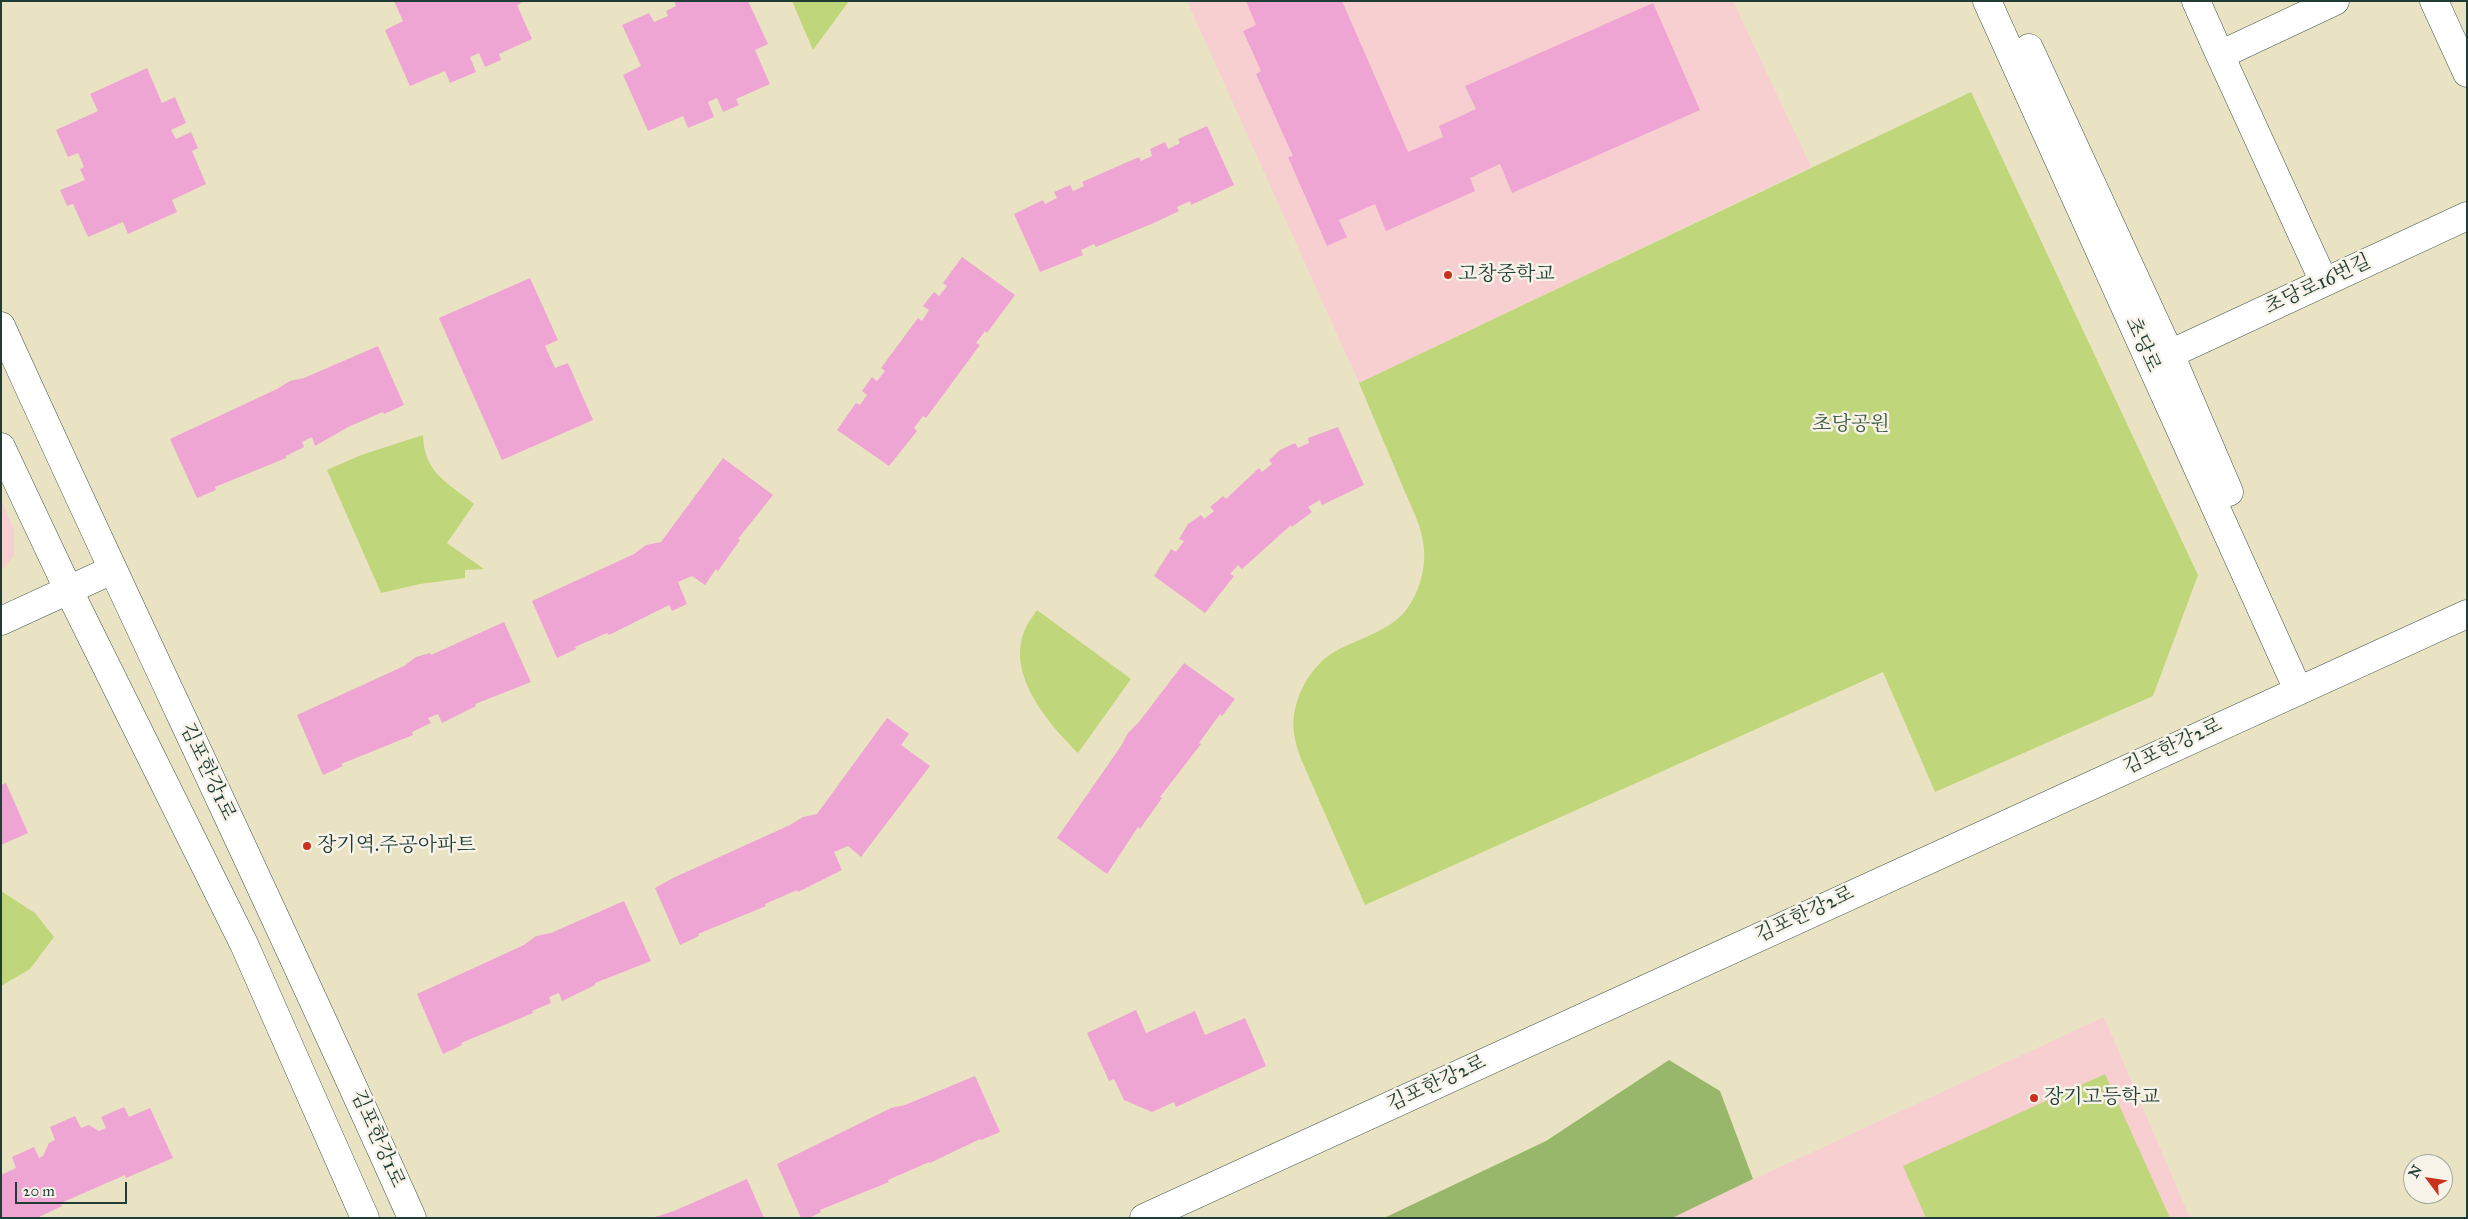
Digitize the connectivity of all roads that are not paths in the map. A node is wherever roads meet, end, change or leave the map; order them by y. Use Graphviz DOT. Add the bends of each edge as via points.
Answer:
graph roads {
  1 [pos="1986,1"];
  2 [pos="2007,1"];
  3 [pos="2196,1"];
  4 [pos="2336,1"];
  5 [pos="2434,1"];
  6 [pos="2220,55"];
  7 [pos="2467,73"];
  8 [pos="2467,216"];
  9 [pos="2324,282"];
  10 [pos="1,326"];
  11 [pos="2170,354"];
  12 [pos="1,447"];
  13 [pos="112,570"];
  14 [pos="69,591"];
  15 [pos="2467,614"];
  16 [pos="1,621"];
  17 [pos="2305,687"];
  18 [pos="365,1218"];
  19 [pos="412,1218"];
  20 [pos="1144,1218"];
  1 -- 17 [label="street, 초당로"];
  2 -- 11 [label="street, 초당로"];
  3 -- 6 [label="street"];
  4 -- 6 [label="street"];
  5 -- 7 [label="street"];
  6 -- 9 [label="street"];
  8 -- 9 [label="street, 초당로16번길"];
  9 -- 11 [label="street, 초당로16번길"];
  10 -- 13 [label="street, 김포한강1로"];
  11 -- 17 [label="street, 초당로"];
  12 -- 14 [label="street, 김포한강1로"];
  13 -- 14 [label="street"];
  13 -- 19 [label="street, 김포한강1로" via="326,1024"];
  14 -- 16 [label="street"];
  14 -- 18 [label="street, 김포한강1로" via="244,944"];
  15 -- 17 [label="street, 김포한강2로"];
  17 -- 20 [label="street, 김포한강2로"];
}
